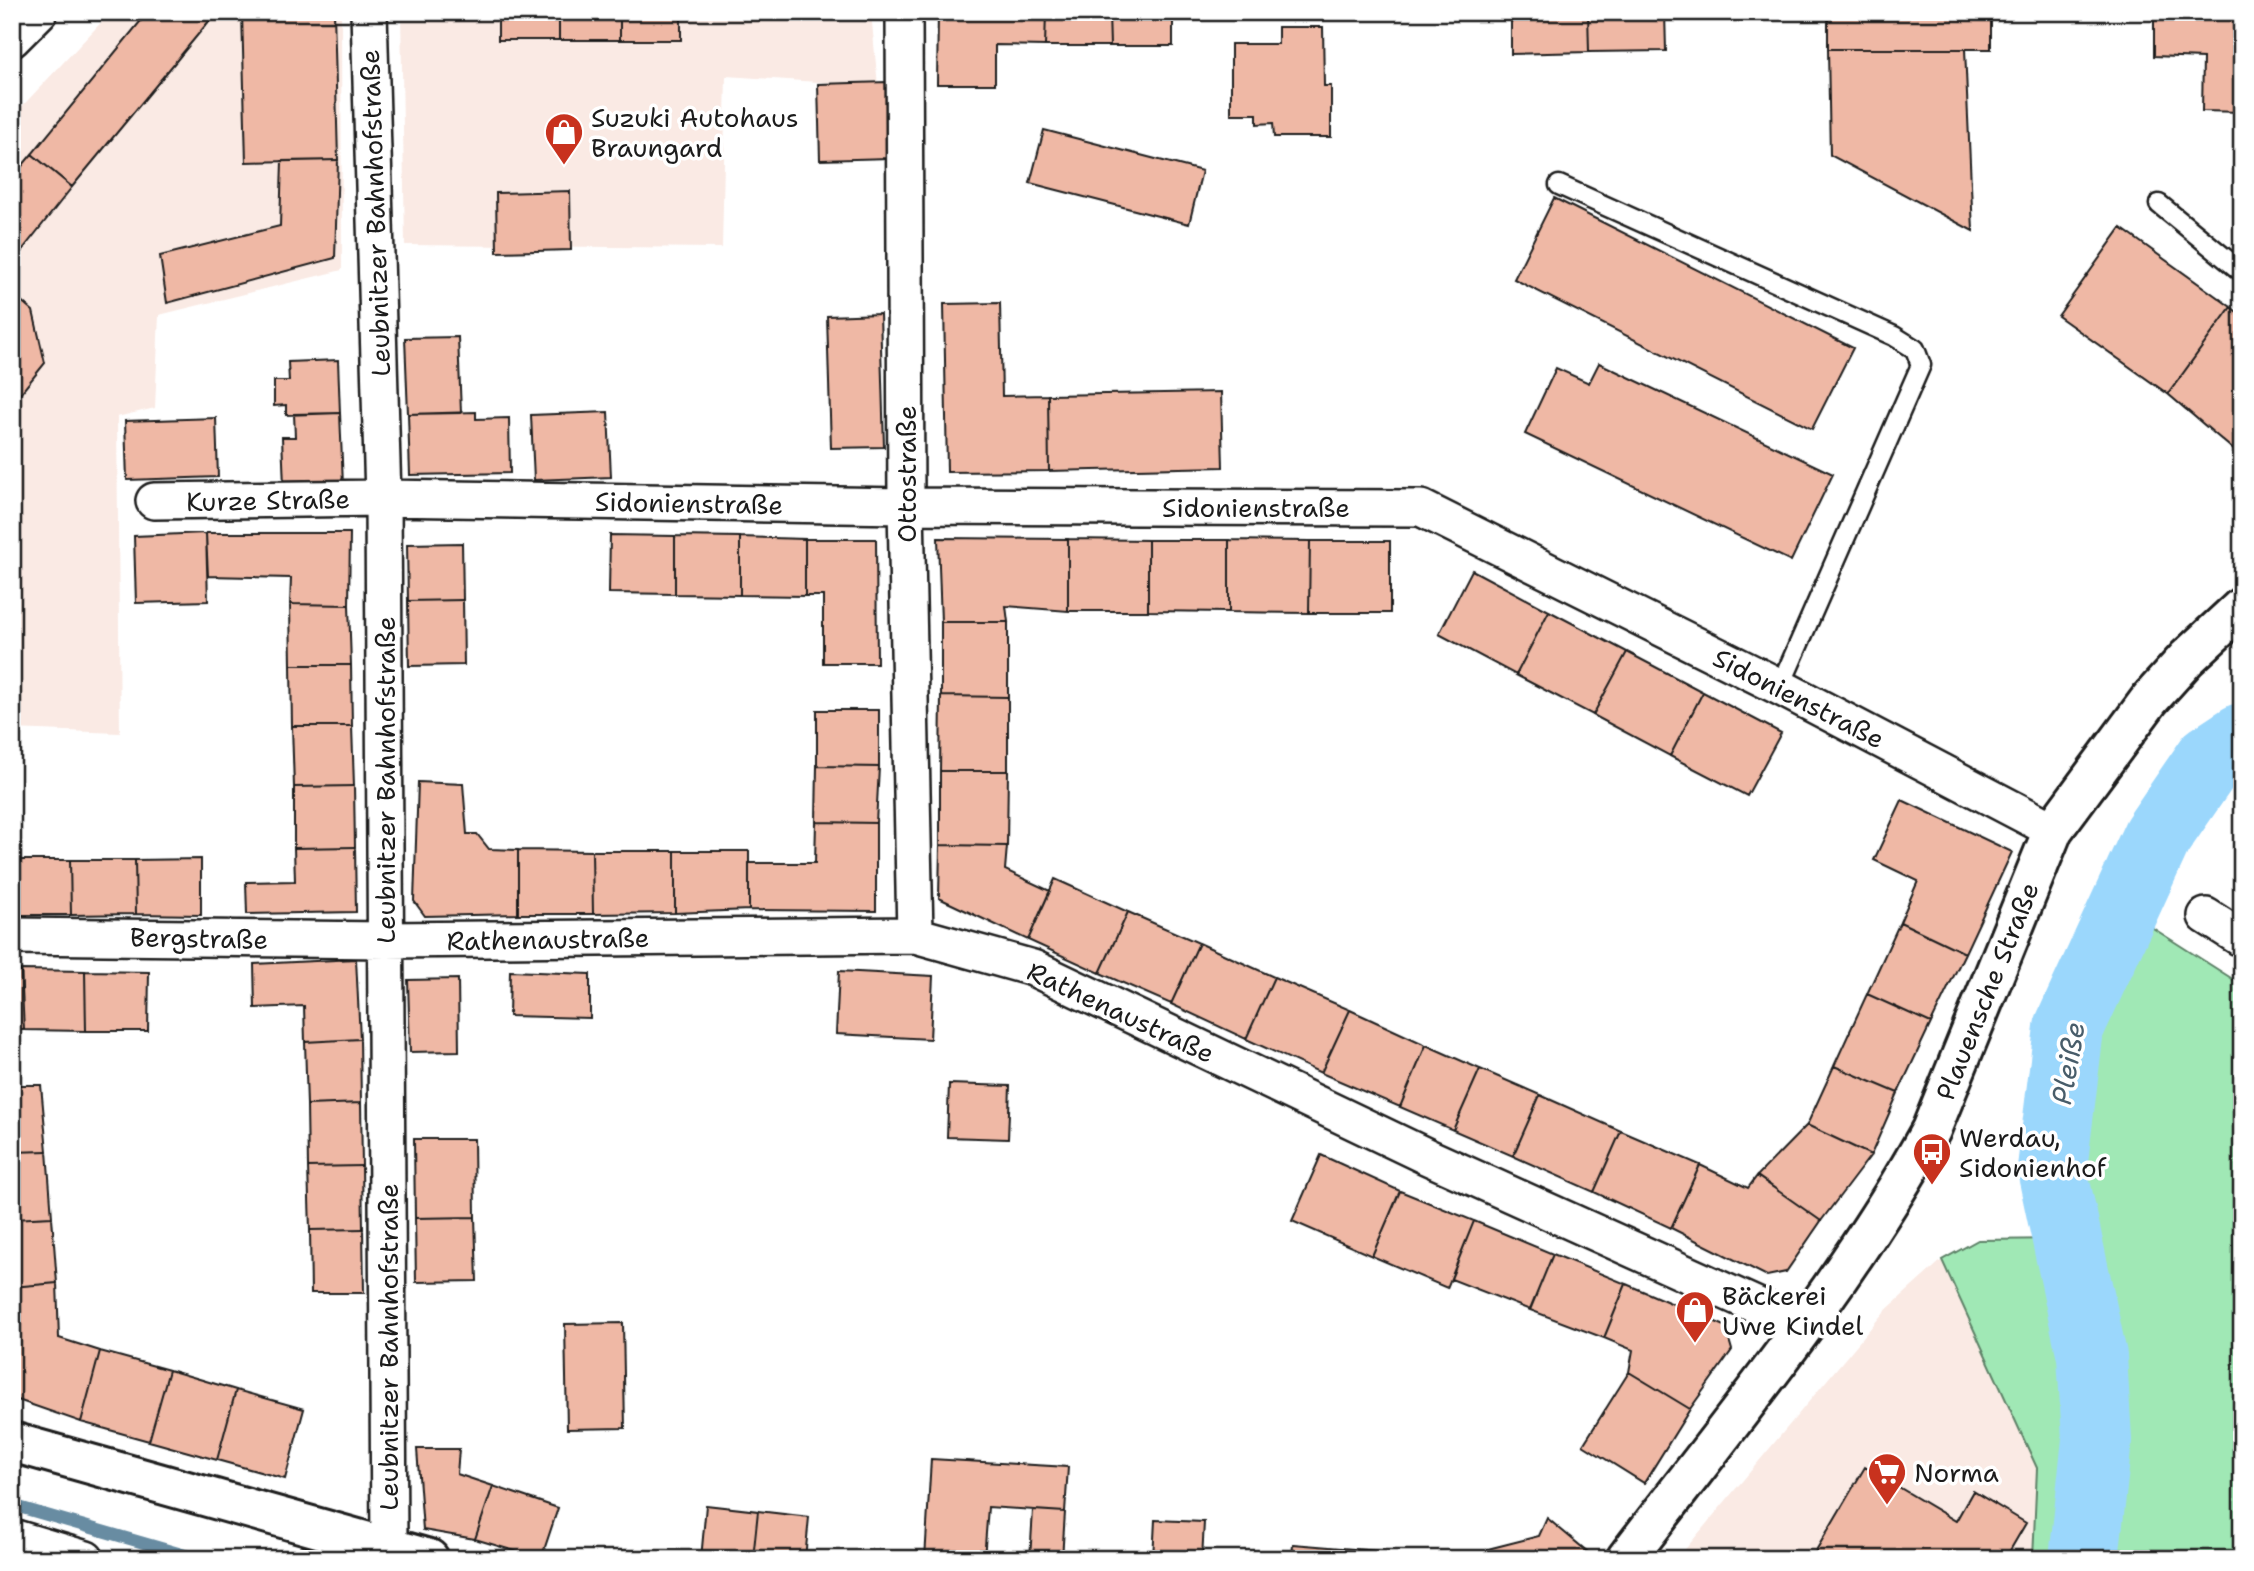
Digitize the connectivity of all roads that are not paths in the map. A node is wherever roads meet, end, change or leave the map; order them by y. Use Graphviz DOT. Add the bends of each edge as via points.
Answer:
graph roads {
  1 [pos="39,12"];
  2 [pos="369,12"];
  3 [pos="904,12"];
  4 [pos="12,39"];
  5 [pos="1559,185"];
  6 [pos="2159,204"];
  7 [pos="2242,272"];
  8 [pos="383,498"];
  9 [pos="154,501"];
  10 [pos="906,506"];
  11 [pos="2242,607"];
  12 [pos="1780,687"];
  13 [pos="2053,830"];
  14 [pos="2206,916"];
  15 [pos="915,935"];
  16 [pos="12,936"];
  17 [pos="2242,939"];
  18 [pos="386,940"];
  19 [pos="1802,1326"];
  20 [pos="12,1442"];
  21 [pos="12,1537"];
  22 [pos="389,1547"];
  23 [pos="73,1557"];
  24 [pos="429,1559"];
  25 [pos="1626,1559"];
  1 -- 4 [label="street"];
  2 -- 8 [label="street, Leubnitzer Bahnhofstraße"];
  3 -- 10 [label="street, Ottostraße"];
  5 -- 12 [label="lane" via="1894,335 1915,349 1921,366"];
  6 -- 7 [label="lane"];
  8 -- 9 [label="street, Kurze Straße"];
  8 -- 10 [label="street, Sidonienstraße"];
  8 -- 18 [label="street, Leubnitzer Bahnhofstraße"];
  10 -- 12 [label="street, Sidonienstraße" via="1421,508"];
  10 -- 15 [label="street, Ottostraße"];
  11 -- 13 [label="street, Plauensche Straße" via="2150,699"];
  12 -- 13 [label="street, Sidonienstraße"];
  13 -- 19 [label="street, Plauensche Straße" via="1931,1130 1881,1216"];
  14 -- 17 [label="street"];
  15 -- 18 [label="street, Rathenaustraße"];
  15 -- 19 [label="street, Rathenaustraße" via="1033,968 1428,1157"];
  16 -- 18 [label="street, Bergstraße"];
  18 -- 22 [label="street, Leubnitzer Bahnhofstraße"];
  19 -- 25 [label="street, Plauensche Straße"];
  20 -- 22 [label="street"];
  21 -- 23 [label="street"];
  22 -- 24 [label="street"];
}
